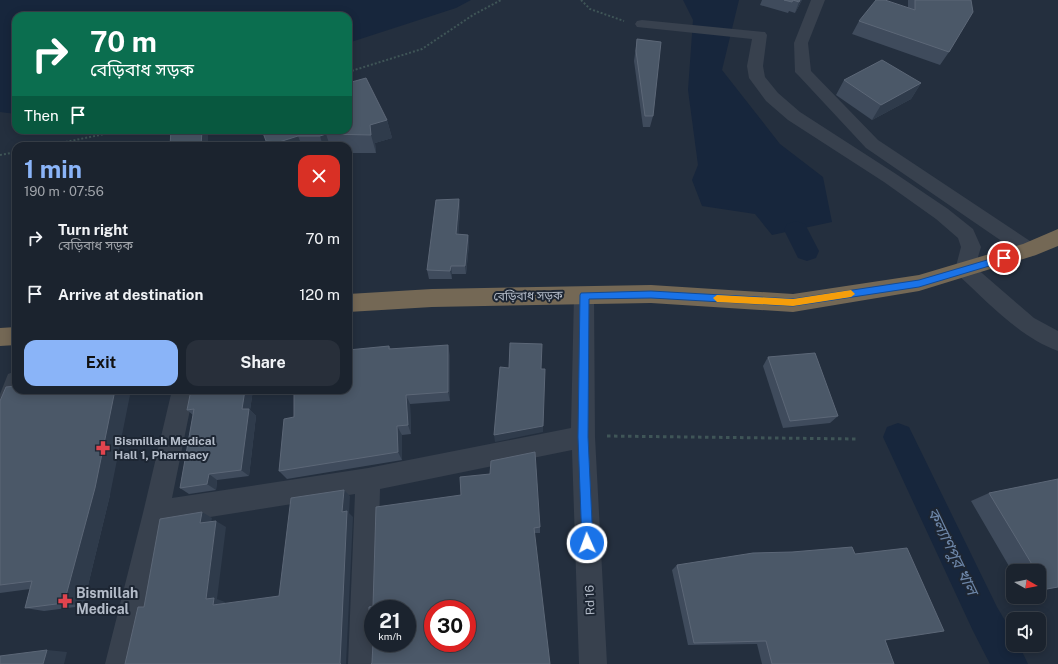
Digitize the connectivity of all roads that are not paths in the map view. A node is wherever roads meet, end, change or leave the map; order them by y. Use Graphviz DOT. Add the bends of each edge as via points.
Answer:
graph roads {
  1 [pos="818,0"];
  2 [pos="642,24"];
  3 [pos="1058,237"];
  4 [pos="1029,250"];
  5 [pos="966,270"];
  6 [pos="584,295"];
  7 [pos="352,304"];
  8 [pos="12,336"];
  9 [pos="0,337"];
  10 [pos="1058,342"];
  11 [pos="12,392"];
  12 [pos="182,394"];
  13 [pos="0,423"];
  14 [pos="583,437"];
  15 [pos="368,480"];
  16 [pos="156,513"];
  17 [pos="119,664"];
  18 [pos="362,664"];
  19 [pos="593,664"];
  1 -- 4 [label="street" via="802,43 803,72 872,144"];
  2 -- 5 [label="street" via="760,35 754,66 757,78 772,97 794,116 890,178 966,234 971,246"];
  3 -- 4 [label="highway, বেড়িবাধ সড়ক"];
  4 -- 5 [label="highway, বেড়িবাধ সড়ক"];
  5 -- 6 [label="highway, বেড়িবাধ সড়ক" via="919,283 793,303 651,294"];
  5 -- 10 [label="street" via="1027,324"];
  6 -- 7 [label="highway, বেড়িবাধ সড়ক" via="432,298"];
  6 -- 14 [label="street, Rd 16"];
  8 -- 9 [label="highway"];
  11 -- 13 [label="street"];
  12 -- 16 [label="street"];
  14 -- 15 [label="street"];
  14 -- 19 [label="street, Rd 16"];
  15 -- 16 [label="street"];
  15 -- 18 [label="street"];
  16 -- 17 [label="street"];
}
